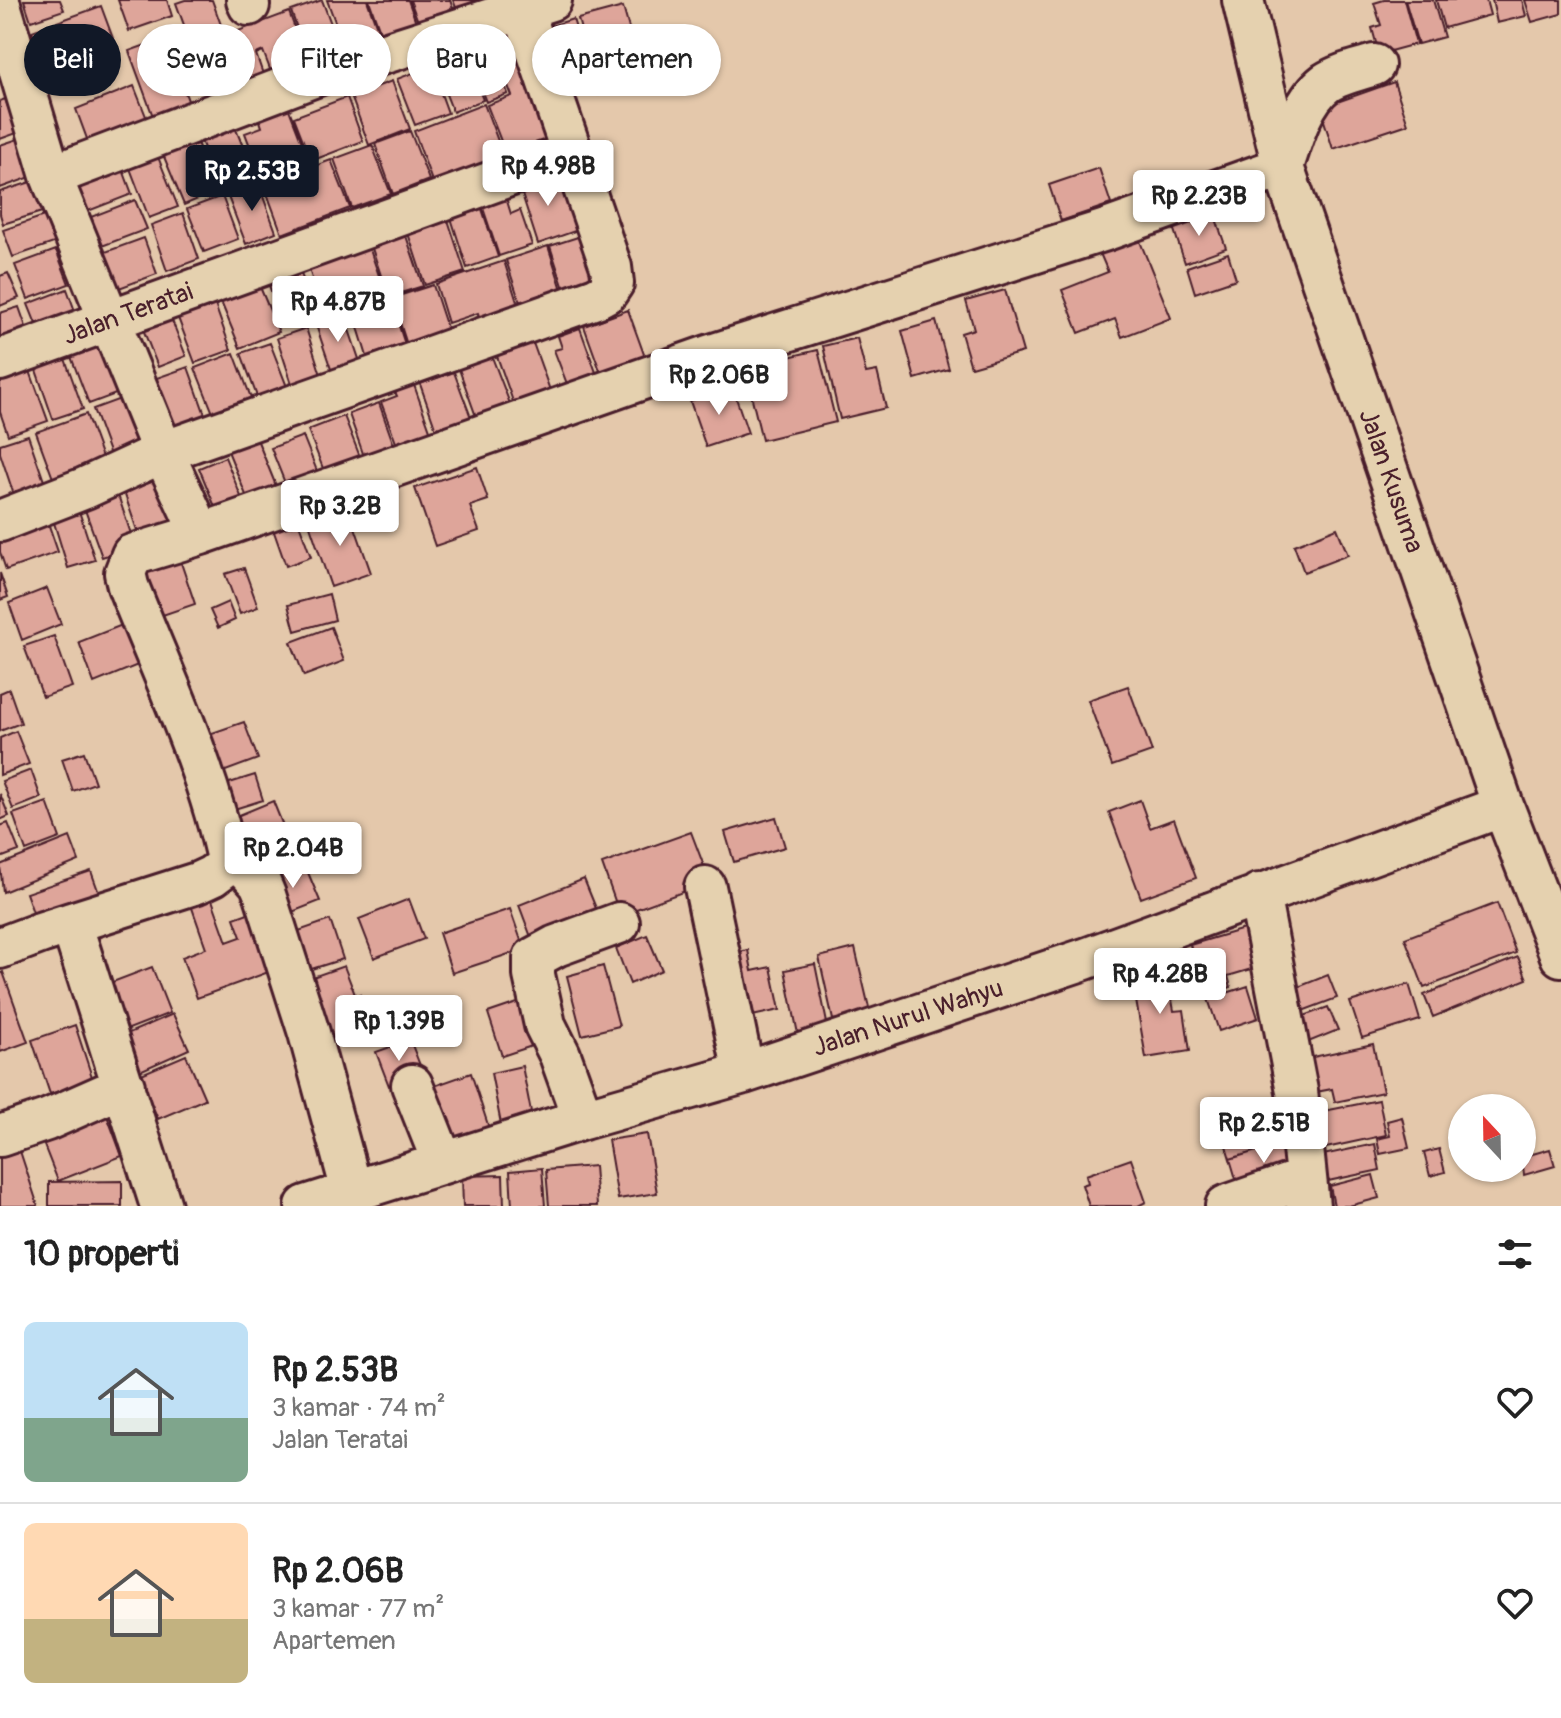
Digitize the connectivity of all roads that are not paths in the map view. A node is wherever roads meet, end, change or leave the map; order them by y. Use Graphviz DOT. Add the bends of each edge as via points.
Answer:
graph roads {
  1 [pos="1243,0"];
  2 [pos="0,5"];
  3 [pos="537,5"];
  4 [pos="1374,65"];
  5 [pos="572,153"];
  6 [pos="1283,167"];
  7 [pos="51,176"];
  8 [pos="110,320"];
  9 [pos="0,360"];
  10 [pos="163,452"];
  11 [pos="0,521"];
  12 [pos="201,534"];
  13 [pos="1503,806"];
  14 [pos="228,864"];
  15 [pos="705,887"];
  16 [pos="1259,894"];
  17 [pos="71,923"];
  18 [pos="619,923"];
  19 [pos="3,938"];
  20 [pos="1561,956"];
  21 [pos="744,1073"];
  22 [pos="412,1085"];
  23 [pos="124,1086"];
  24 [pos="583,1119"];
  25 [pos="0,1136"];
  26 [pos="443,1163"];
  27 [pos="1306,1193"];
  28 [pos="326,1201"];
  29 [pos="161,1206"];
  30 [pos="1226,1206"];
  1 -- 6 [label="street, Jalan Kusuma"];
  2 -- 7 [label="street"];
  3 -- 5 [label="street"];
  3 -- 7 [label="street" via="331,70"];
  4 -- 6 [label="street" via="1328,82 1315,95"];
  5 -- 8 [label="street, Jalan Teratai"];
  5 -- 10 [label="street" via="611,267 613,283 607,292"];
  6 -- 12 [label="street" via="1106,230 708,356"];
  6 -- 13 [label="street, Jalan Kusuma"];
  7 -- 8 [label="street"];
  8 -- 9 [label="street, Jalan Teratai"];
  8 -- 10 [label="street"];
  10 -- 11 [label="street"];
  10 -- 12 [label="street"];
  12 -- 14 [label="street" via="132,555 125,573 200,769"];
  13 -- 16 [label="street, Jalan Nurul Wahyu"];
  13 -- 20 [label="street, Jalan Kusuma"];
  14 -- 17 [label="street" via="197,883"];
  14 -- 28 [label="street" via="244,865 260,883 309,1033"];
  15 -- 21 [label="street"];
  16 -- 21 [label="street, Jalan Nurul Wahyu" via="1085,959"];
  16 -- 27 [label="street" via="1297,1091"];
  17 -- 19 [label="street"];
  17 -- 23 [label="street"];
  18 -- 24 [label="street" via="534,958 545,1025"];
  21 -- 24 [label="street, Jalan Nurul Wahyu"];
  22 -- 26 [label="street"];
  23 -- 25 [label="street"];
  23 -- 29 [label="street"];
  24 -- 26 [label="street, Jalan Nurul Wahyu"];
  26 -- 28 [label="street, Jalan Nurul Wahyu"];
  27 -- 30 [label="street"];
}
